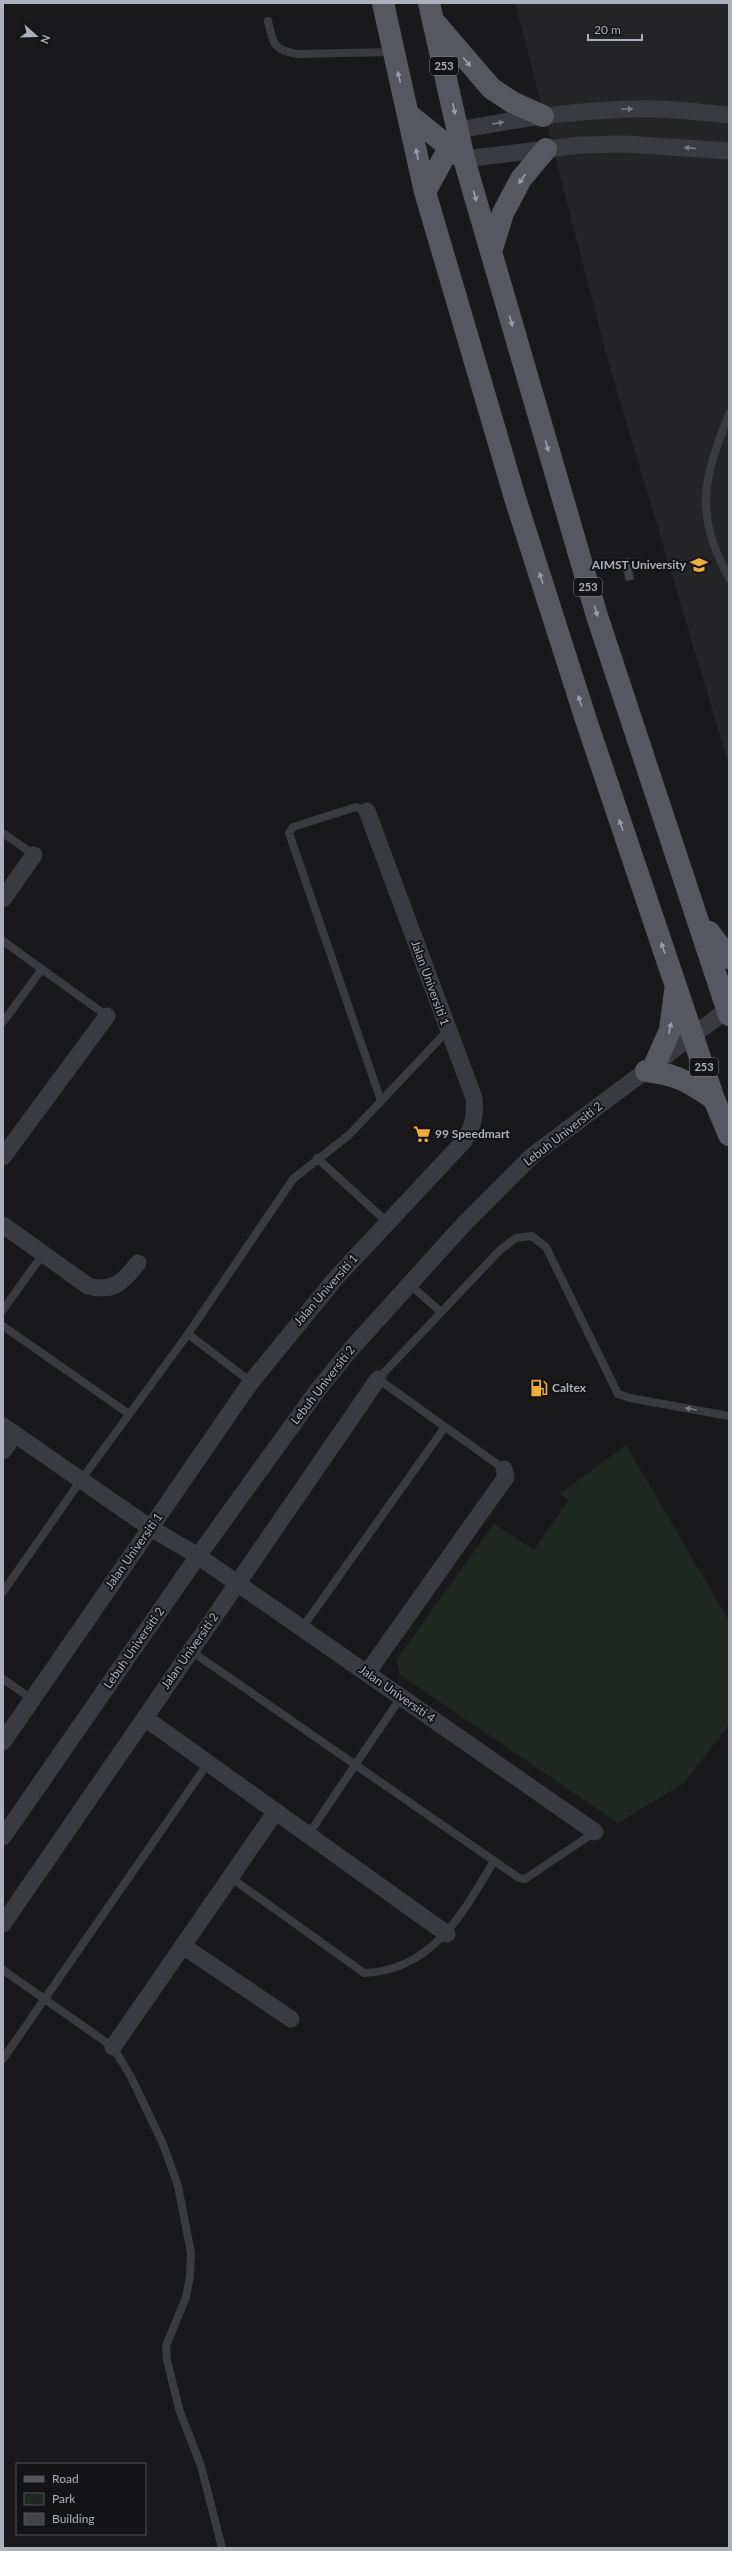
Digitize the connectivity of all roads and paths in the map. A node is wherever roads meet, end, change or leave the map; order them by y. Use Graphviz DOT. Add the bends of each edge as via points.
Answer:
graph roads {
  1 [pos="383,3"];
  2 [pos="431,12"];
  3 [pos="268,21"];
  4 [pos="393,52"];
  5 [pos="408,114"];
  6 [pos="729,115"];
  7 [pos="543,116"];
  8 [pos="458,145"];
  9 [pos="546,149"];
  10 [pos="729,151"];
  11 [pos="425,192"];
  12 [pos="491,252"];
  13 [pos="729,414"];
  14 [pos="729,578"];
  15 [pos="367,811"];
  16 [pos="3,833"];
  17 [pos="34,855"];
  18 [pos="3,899"];
  19 [pos="697,917"];
  20 [pos="3,941"];
  21 [pos="729,958"];
  22 [pos="42,969"];
  23 [pos="676,985"];
  24 [pos="728,1011"];
  25 [pos="107,1016"];
  26 [pos="3,1022"];
  27 [pos="448,1030"];
  28 [pos="693,1036"];
  29 [pos="650,1067"];
  30 [pos="714,1099"];
  31 [pos="381,1101"];
  32 [pos="729,1135"];
  33 [pos="3,1158"];
  34 [pos="317,1158"];
  35 [pos="388,1222"];
  36 [pos="3,1226"];
  37 [pos="42,1254"];
  38 [pos="138,1263"];
  39 [pos="408,1283"];
  40 [pos="3,1310"];
  41 [pos="441,1312"];
  42 [pos="3,1326"];
  43 [pos="188,1334"];
  44 [pos="378,1379"];
  45 [pos="251,1382"];
  46 [pos="129,1414"];
  47 [pos="729,1416"];
  48 [pos="445,1427"];
  49 [pos="9,1430"];
  50 [pos="3,1451"];
  51 [pos="504,1469"];
  52 [pos="81,1480"];
  53 [pos="150,1527"];
  54 [pos="198,1556"];
  55 [pos="237,1583"];
  56 [pos="3,1592"];
  57 [pos="302,1628"];
  58 [pos="191,1651"];
  59 [pos="367,1672"];
  60 [pos="3,1679"];
  61 [pos="401,1697"];
  62 [pos="32,1699"];
  63 [pos="145,1718"];
  64 [pos="3,1742"];
  65 [pos="208,1763"];
  66 [pos="355,1765"];
  67 [pos="276,1811"];
  68 [pos="595,1832"];
  69 [pos="308,1834"];
  70 [pos="3,1837"];
  71 [pos="494,1861"];
  72 [pos="230,1877"];
  73 [pos="3,1924"];
  74 [pos="446,1934"];
  75 [pos="183,1946"];
  76 [pos="3,1970"];
  77 [pos="45,1999"];
  78 [pos="291,2019"];
  79 [pos="113,2047"];
  80 [pos="3,2059"];
  81 [pos="222,2548"];
  1 -- 4 [label="main road, 253"];
  2 -- 7 [label="main road, one-way" via="491,88 512,102"];
  2 -- 8 [label="main road, 253, one-way"];
  3 -- 4 [label="lane" via="273,42 286,52"];
  5 -- 4 [label="main road, 253, one-way"];
  5 -- 8 [label="main road"];
  11 -- 5 [label="main road, 253, one-way"];
  7 -- 6 [label="street, one-way" via="604,110 654,109"];
  8 -- 7 [label="street, one-way"];
  8 -- 9 [label="street"];
  8 -- 11 [label="main road"];
  8 -- 12 [label="main road, 253, one-way"];
  10 -- 9 [label="street, one-way" via="625,144"];
  9 -- 12 [label="main road, one-way" via="521,179 503,213"];
  23 -- 11 [label="main road, 253, one-way" via="587,724 518,506"];
  12 -- 19 [label="main road, 253, one-way" via="597,616"];
  13 -- 14 [label="lane" via="709,470 705,502 709,534"];
  15 -- 27 [label="street, Jalan Universiti 1"];
  15 -- 31 [label="lane" via="356,807 292,827 289,833"];
  16 -- 17 [label="lane"];
  17 -- 18 [label="street"];
  19 -- 21 [label="main road"];
  19 -- 24 [label="main road, 253"];
  20 -- 22 [label="lane"];
  22 -- 25 [label="lane"];
  22 -- 26 [label="lane"];
  23 -- 28 [label="main road, 253"];
  29 -- 23 [label="main road, one-way" via="670,1030"];
  24 -- 28 [label="street, Lebuh Universiti 2"];
  25 -- 33 [label="street"];
  27 -- 31 [label="lane"];
  27 -- 35 [label="street, Jalan Universiti 1" via="474,1098 476,1114 472,1128 464,1141"];
  28 -- 29 [label="street, Lebuh Universiti 2"];
  28 -- 30 [label="main road, 253"];
  29 -- 30 [label="main road" via="687,1080"];
  29 -- 39 [label="street, Lebuh Universiti 2" via="533,1155"];
  30 -- 32 [label="main road, 253"];
  31 -- 34 [label="lane" via="334,1148"];
  34 -- 35 [label="lane"];
  34 -- 43 [label="lane" via="293,1179"];
  35 -- 45 [label="street, Jalan Universiti 1" via="302,1318"];
  36 -- 37 [label="street"];
  37 -- 38 [label="street" via="88,1286 99,1289 114,1287 125,1279"];
  37 -- 40 [label="lane"];
  39 -- 41 [label="lane"];
  39 -- 54 [label="street, Lebuh Universiti 2" via="317,1391"];
  41 -- 44 [label="lane"];
  47 -- 41 [label="lane, one-way" via="618,1394 546,1247 532,1236 516,1238 500,1250"];
  42 -- 46 [label="lane"];
  43 -- 45 [label="lane"];
  43 -- 46 [label="lane"];
  44 -- 48 [label="lane"];
  44 -- 55 [label="street, Jalan Universiti 2"];
  45 -- 53 [label="street, Jalan Universiti 1"];
  46 -- 52 [label="lane"];
  48 -- 51 [label="lane"];
  48 -- 57 [label="lane"];
  49 -- 50 [label="street"];
  49 -- 52 [label="street, Jalan Universiti 4"];
  51 -- 59 [label="street" via="506,1477"];
  52 -- 53 [label="street, Jalan Universiti 4"];
  52 -- 56 [label="lane"];
  53 -- 54 [label="street, Jalan Universiti 4"];
  53 -- 62 [label="street, Jalan Universiti 1"];
  54 -- 55 [label="street, Jalan Universiti 4"];
  54 -- 70 [label="street, Lebuh Universiti 2"];
  55 -- 57 [label="street, Jalan Universiti 4"];
  55 -- 58 [label="street, Jalan Universiti 2"];
  57 -- 59 [label="street, Jalan Universiti 4"];
  58 -- 63 [label="street, Jalan Universiti 2"];
  58 -- 66 [label="lane"];
  59 -- 61 [label="street, Jalan Universiti 4"];
  60 -- 62 [label="lane"];
  61 -- 66 [label="lane"];
  61 -- 68 [label="street, Jalan Universiti 4"];
  62 -- 64 [label="street, Jalan Universiti 1"];
  63 -- 65 [label="street"];
  63 -- 73 [label="street, Jalan Universiti 2"];
  65 -- 67 [label="street"];
  65 -- 77 [label="lane"];
  66 -- 69 [label="lane"];
  66 -- 71 [label="lane"];
  67 -- 69 [label="street"];
  67 -- 72 [label="street"];
  68 -- 71 [label="lane" via="525,1879 519,1878"];
  69 -- 74 [label="street"];
  71 -- 74 [label="lane" via="459,1919"];
  72 -- 74 [label="lane" via="364,1973 379,1972 417,1958"];
  72 -- 75 [label="street"];
  75 -- 78 [label="street"];
  75 -- 79 [label="street"];
  76 -- 77 [label="lane"];
  77 -- 79 [label="lane"];
  77 -- 80 [label="lane"];
  79 -- 81 [label="lane" via="132,2077 163,2144 178,2186 186,2221 191,2253 190,2277 186,2297 166,2346 167,2360 179,2410 201,2466"];
}
